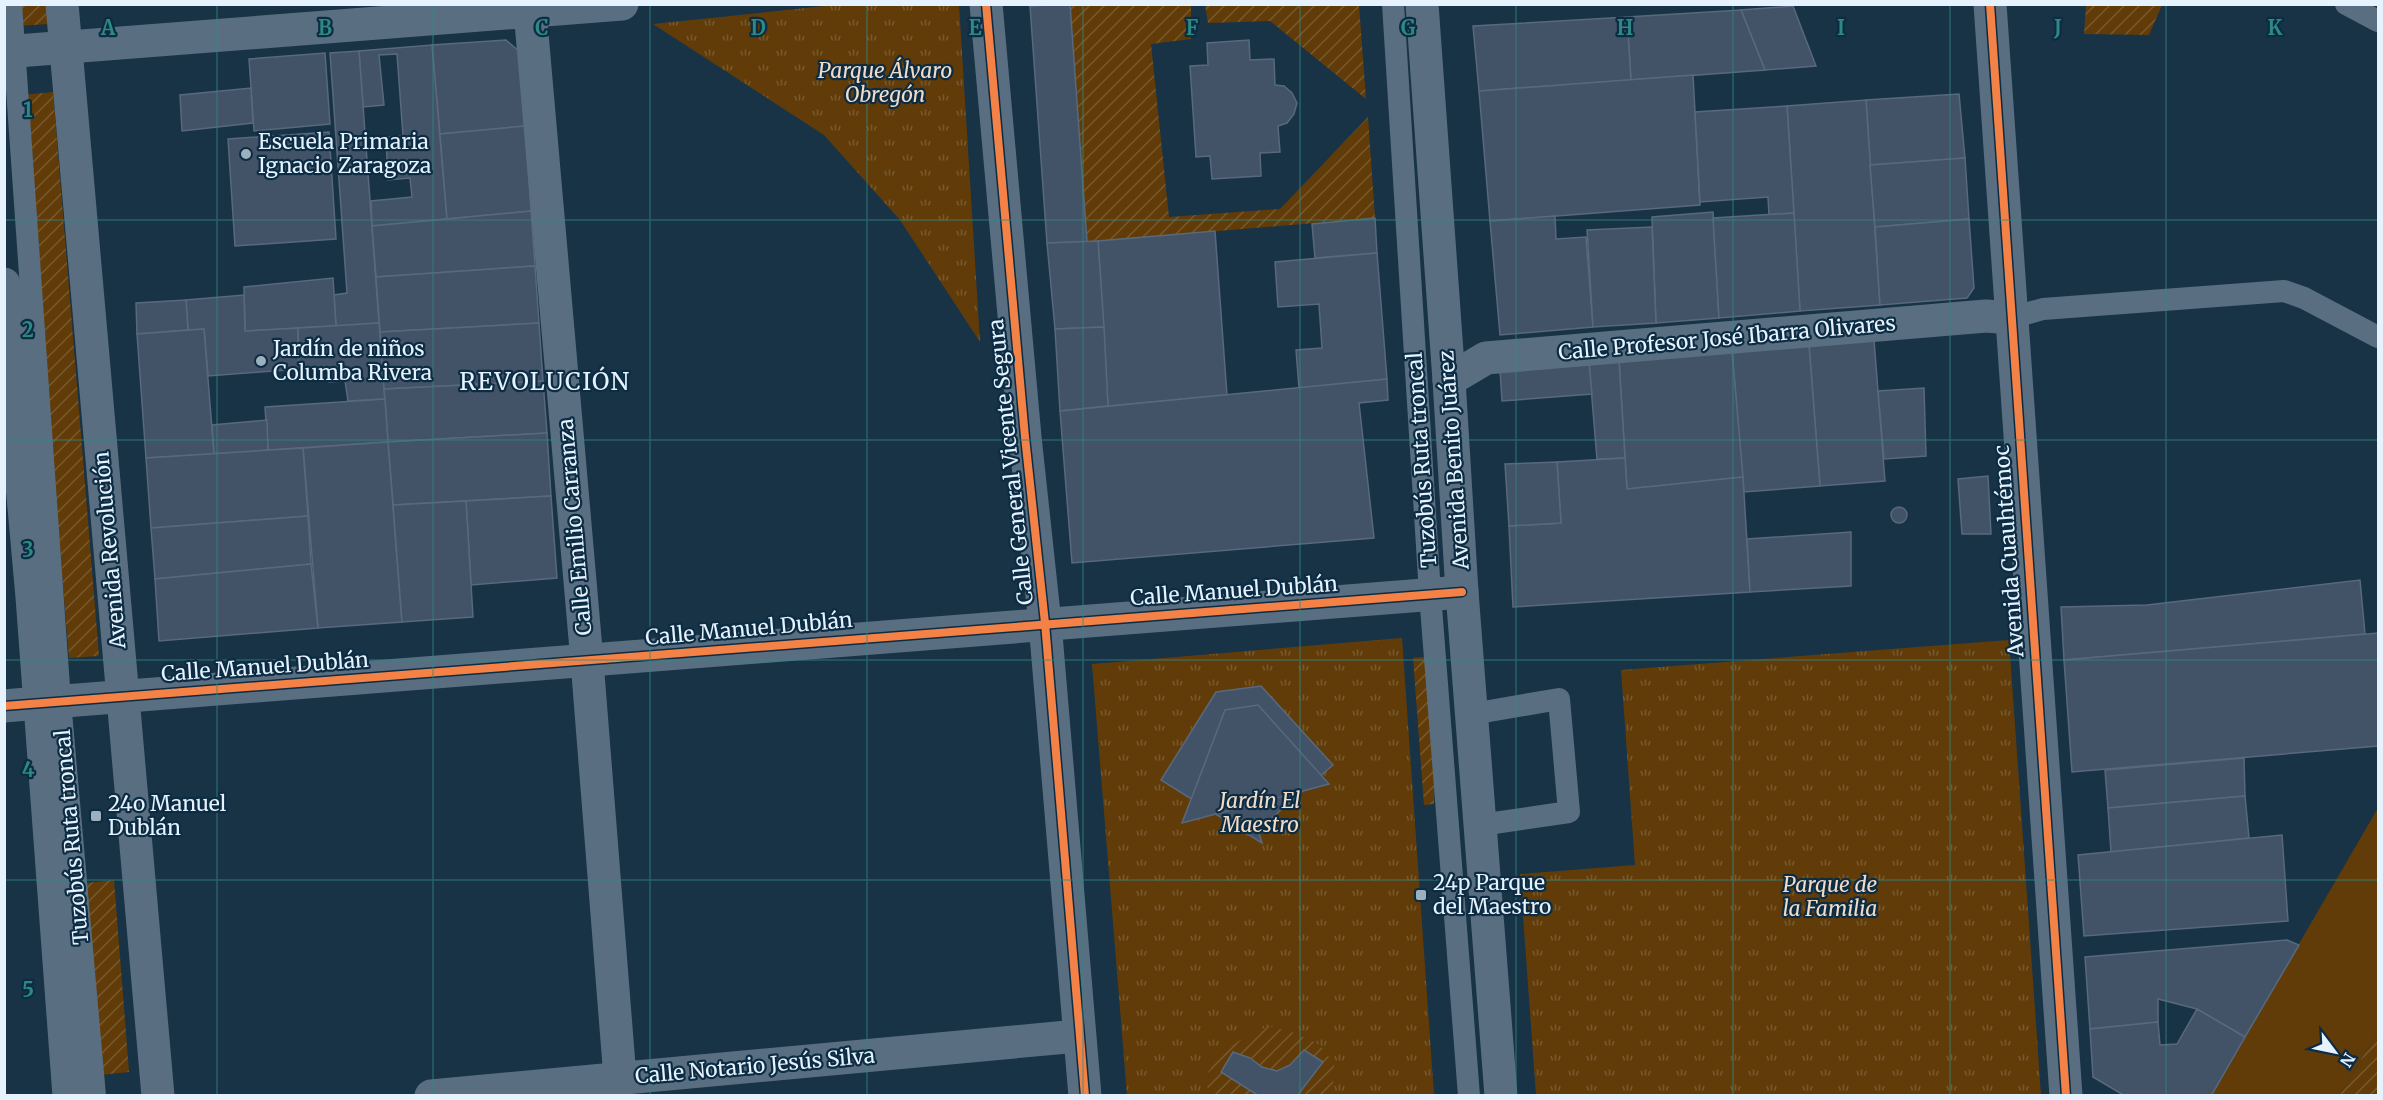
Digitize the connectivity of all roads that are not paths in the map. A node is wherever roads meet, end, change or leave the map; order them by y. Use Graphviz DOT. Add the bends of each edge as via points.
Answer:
graph roads {
  1 [pos="11,4"];
  2 [pos="62,4"];
  3 [pos="622,4"];
  4 [pos="986,4"];
  5 [pos="1393,4"];
  6 [pos="1422,4"];
  7 [pos="1990,4"];
  8 [pos="2346,4"];
  9 [pos="530,11"];
  10 [pos="394,13"];
  11 [pos="2379,21"];
  12 [pos="65,46"];
  13 [pos="10,51"];
  14 [pos="4,284"];
  15 [pos="2011,318"];
  16 [pos="2379,337"];
  17 [pos="8,378"];
  18 [pos="1449,380"];
  19 [pos="1462,592"];
  20 [pos="1430,594"];
  21 [pos="1045,623"];
  22 [pos="587,661"];
  23 [pos="123,696"];
  24 [pos="50,702"];
  25 [pos="4,706"];
  26 [pos="1472,714"];
  27 [pos="1480,825"];
  28 [pos="1078,1036"];
  29 [pos="620,1078"];
  30 [pos="69,1095"];
  31 [pos="94,1095"];
  32 [pos="158,1095"];
  33 [pos="431,1095"];
  34 [pos="1085,1095"];
  35 [pos="1469,1095"];
  36 [pos="1501,1095"];
  37 [pos="2066,1095"];
  1 -- 13 [label="lane, Tuzobús Ruta troncal"];
  2 -- 12 [label="street, Avenida Revolución"];
  3 -- 9 [label="street"];
  4 -- 21 [label="street, Calle General Vicente Segura"];
  5 -- 20 [label="lane, Tuzobús Ruta troncal"];
  6 -- 18 [label="street, Avenida Benito Juárez"];
  7 -- 15 [label="street, Avenida Cuauhtémoc"];
  8 -- 11 [label="lane"];
  9 -- 10 [label="street"];
  9 -- 22 [label="street, Calle Emilio Carranza"];
  10 -- 12 [label="street"];
  12 -- 13 [label="street"];
  12 -- 23 [label="street, Avenida Revolución"];
  13 -- 24 [label="lane, Tuzobús Ruta troncal"];
  14 -- 17 [label="street"];
  15 -- 16 [label="lane" via="2043,309 2284,291"];
  15 -- 18 [label="street, Calle Profesor José Ibarra Olivares" via="1986,316 1486,358"];
  15 -- 37 [label="street, Avenida Cuauhtémoc"];
  17 -- 24 [label="street"];
  18 -- 19 [label="street, Avenida Benito Juárez"];
  19 -- 20 [label="street, Calle Manuel Dublán"];
  19 -- 26 [label="street, Avenida Benito Juárez"];
  20 -- 21 [label="street, Calle Manuel Dublán"];
  20 -- 35 [label="lane, Tuzobús Ruta troncal"];
  21 -- 22 [label="street, Calle Manuel Dublán"];
  21 -- 28 [label="street, Calle General Vicente Segura"];
  22 -- 23 [label="street, Calle Manuel Dublán"];
  22 -- 29 [label="street, Calle Emilio Carranza"];
  23 -- 24 [label="street, Calle Manuel Dublán"];
  23 -- 32 [label="street, Avenida Revolución"];
  24 -- 25 [label="street, Calle Manuel Dublán"];
  24 -- 30 [label="street"];
  24 -- 31 [label="lane, Tuzobús Ruta troncal"];
  26 -- 27 [label="street, Avenida Benito Juárez"];
  26 -- 27 [label="lane" via="1559,699 1569,812"];
  27 -- 36 [label="street, Avenida Benito Juárez"];
  28 -- 29 [label="street, Calle Notario Jesús Silva"];
  28 -- 34 [label="street, Calle General Vicente Segura"];
  29 -- 33 [label="street, Calle Notario Jesús Silva"];
}
